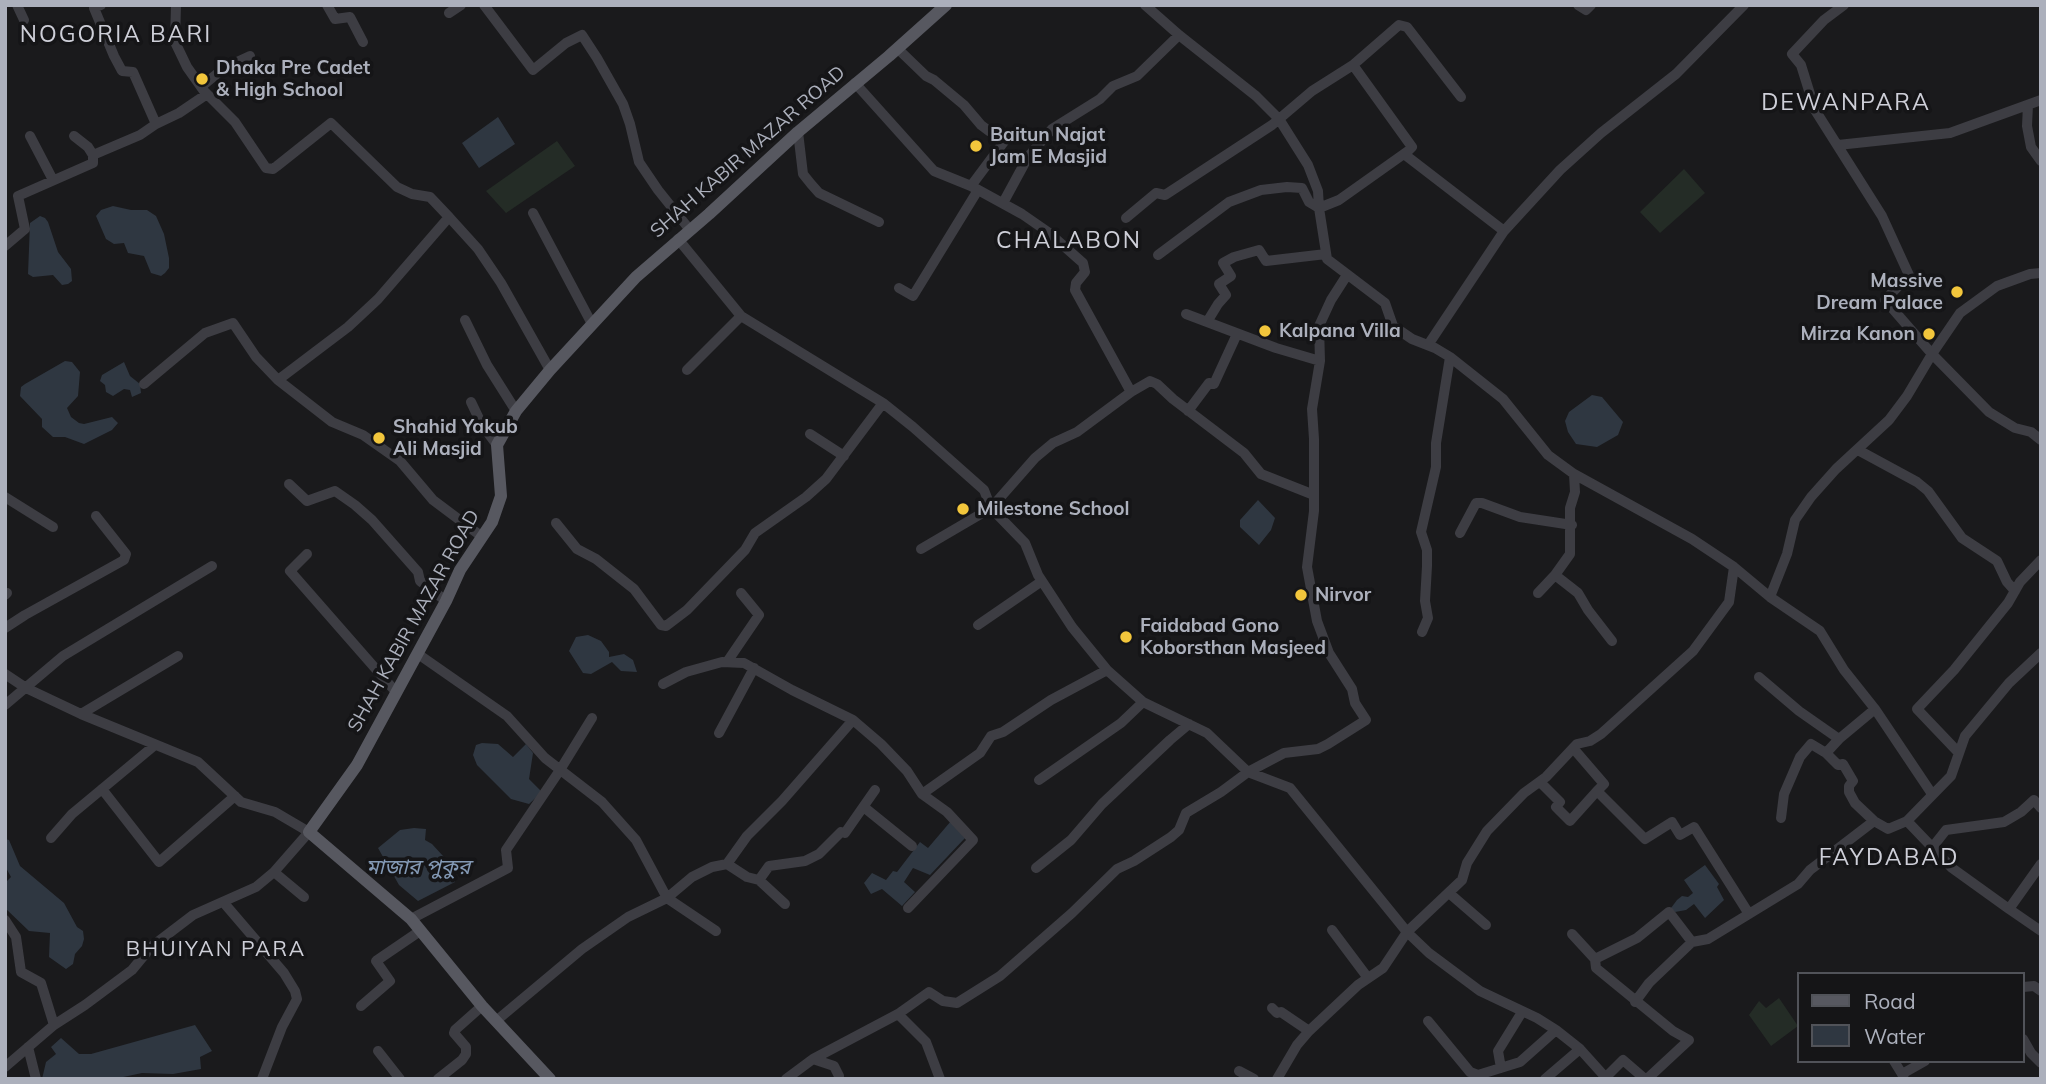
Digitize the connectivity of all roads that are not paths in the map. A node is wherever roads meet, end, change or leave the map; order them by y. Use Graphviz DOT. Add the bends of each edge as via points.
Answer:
graph roads {
  1 [pos="17,5"];
  2 [pos="101,5"];
  3 [pos="176,5"];
  4 [pos="327,5"];
  5 [pos="461,5"];
  6 [pos="484,5"];
  7 [pos="946,5"];
  8 [pos="1145,5"];
  9 [pos="1578,5"];
  10 [pos="1591,5"];
  11 [pos="1744,5"];
  12 [pos="1844,5"];
  13 [pos="1830,10"];
  14 [pos="449,13"];
  15 [pos="24,20"];
  16 [pos="1179,35"];
  17 [pos="363,42"];
  18 [pos="898,49"];
  19 [pos="250,55"];
  20 [pos="1353,65"];
  21 [pos="855,83"];
  22 [pos="204,90"];
  23 [pos="1461,97"];
  24 [pos="2041,100"];
  25 [pos="2028,105"];
  26 [pos="1279,119"];
  27 [pos="156,124"];
  28 [pos="798,132"];
  29 [pos="30,136"];
  30 [pos="74,136"];
  31 [pos="1838,145"];
  32 [pos="1404,154"];
  33 [pos="93,155"];
  34 [pos="2041,161"];
  35 [pos="53,180"];
  36 [pos="974,188"];
  37 [pos="1003,203"];
  38 [pos="1319,208"];
  39 [pos="533,213"];
  40 [pos="449,217"];
  41 [pos="1126,218"];
  42 [pos="879,222"];
  43 [pos="690,230"];
  44 [pos="1504,231"];
  45 [pos="678,239"];
  46 [pos="5,246"];
  47 [pos="1326,254"];
  48 [pos="1158,255"];
  49 [pos="2041,273"];
  50 [pos="1347,275"];
  51 [pos="899,288"];
  52 [pos="1186,314"];
  53 [pos="741,316"];
  54 [pos="465,320"];
  55 [pos="1207,322"];
  56 [pos="592,324"];
  57 [pos="1237,334"];
  58 [pos="1427,345"];
  59 [pos="1932,354"];
  60 [pos="1450,357"];
  61 [pos="1320,361"];
  62 [pos="550,370"];
  63 [pos="687,370"];
  64 [pos="278,380"];
  65 [pos="144,384"];
  66 [pos="1131,392"];
  67 [pos="471,402"];
  68 [pos="883,403"];
  69 [pos="516,411"];
  70 [pos="1188,411"];
  71 [pos="810,434"];
  72 [pos="2041,440"];
  73 [pos="497,445"];
  74 [pos="1858,450"];
  75 [pos="844,456"];
  76 [pos="1574,474"];
  77 [pos="289,484"];
  78 [pos="1314,495"];
  79 [pos="5,497"];
  80 [pos="991,508"];
  81 [pos="96,516"];
  82 [pos="556,523"];
  83 [pos="1572,525"];
  84 [pos="53,527"];
  85 [pos="1460,533"];
  86 [pos="481,536"];
  87 [pos="920,549"];
  88 [pos="307,554"];
  89 [pos="2041,560"];
  90 [pos="212,566"];
  91 [pos="1734,567"];
  92 [pos="1555,575"];
  93 [pos="1042,580"];
  94 [pos="2015,591"];
  95 [pos="741,593"];
  96 [pos="1538,593"];
  97 [pos="1770,597"];
  98 [pos="446,601"];
  99 [pos="978,625"];
  100 [pos="5,628"];
  101 [pos="1422,632"];
  102 [pos="1612,641"];
  103 [pos="2041,653"];
  104 [pos="418,654"];
  105 [pos="178,656"];
  106 [pos="727,662"];
  107 [pos="754,668"];
  108 [pos="1107,670"];
  109 [pos="5,674"];
  110 [pos="1759,677"];
  111 [pos="663,684"];
  112 [pos="26,688"];
  113 [pos="396,692"];
  114 [pos="1143,702"];
  115 [pos="5,705"];
  116 [pos="1875,709"];
  117 [pos="81,714"];
  118 [pos="592,718"];
  119 [pos="853,720"];
  120 [pos="1189,724"];
  121 [pos="719,733"];
  122 [pos="1839,739"];
  123 [pos="155,745"];
  124 [pos="1573,748"];
  125 [pos="1958,752"];
  126 [pos="1826,753"];
  127 [pos="560,770"];
  128 [pos="1248,772"];
  129 [pos="1039,780"];
  130 [pos="1540,782"];
  131 [pos="102,789"];
  132 [pos="875,790"];
  133 [pos="1597,791"];
  134 [pos="922,794"];
  135 [pos="1932,794"];
  136 [pos="234,796"];
  137 [pos="865,807"];
  138 [pos="2041,808"];
  139 [pos="1781,818"];
  140 [pos="1874,821"];
  141 [pos="1907,821"];
  142 [pos="309,832"];
  143 [pos="51,838"];
  144 [pos="912,846"];
  145 [pos="1931,849"];
  146 [pos="727,864"];
  147 [pos="2041,864"];
  148 [pos="1036,868"];
  149 [pos="274,872"];
  150 [pos="759,880"];
  151 [pos="1449,893"];
  152 [pos="304,897"];
  153 [pos="667,898"];
  154 [pos="224,903"];
  155 [pos="785,904"];
  156 [pos="908,908"];
  157 [pos="2009,909"];
  158 [pos="1749,914"];
  159 [pos="411,919"];
  160 [pos="5,920"];
  161 [pos="1486,925"];
  162 [pos="1332,930"];
  163 [pos="420,931"];
  164 [pos="716,931"];
  165 [pos="2041,931"];
  166 [pos="1407,932"];
  167 [pos="1572,934"];
  168 [pos="1692,942"];
  169 [pos="1595,959"];
  170 [pos="1368,978"];
  171 [pos="2025,987"];
  172 [pos="2041,991"];
  173 [pos="1634,1002"];
  174 [pos="361,1006"];
  175 [pos="482,1006"];
  176 [pos="1272,1008"];
  177 [pos="1522,1012"];
  178 [pos="898,1014"];
  179 [pos="496,1021"];
  180 [pos="1428,1021"];
  181 [pos="54,1025"];
  182 [pos="1556,1030"];
  183 [pos="1308,1031"];
  184 [pos="2025,1042"];
  185 [pos="28,1047"];
  186 [pos="1580,1049"];
  187 [pos="378,1051"];
  188 [pos="813,1059"];
  189 [pos="1922,1063"];
  190 [pos="2041,1063"];
  191 [pos="5,1067"];
  192 [pos="1501,1068"];
  193 [pos="1239,1070"];
  194 [pos="839,1076"];
  195 [pos="1903,1076"];
  196 [pos="1476,1077"];
  197 [pos="1606,1078"];
  198 [pos="36,1079"];
  199 [pos="262,1079"];
  200 [pos="400,1079"];
  201 [pos="438,1079"];
  202 [pos="550,1079"];
  203 [pos="786,1079"];
  204 [pos="940,1079"];
  205 [pos="1254,1079"];
  206 [pos="1277,1079"];
  207 [pos="1545,1079"];
  208 [pos="1646,1079"];
  1 -- 15 [label="street"];
  2 -- 27 [label="street" via="94,8 114,56 122,71 133,72"];
  3 -- 22 [label="street" via="175,42"];
  4 -- 17 [label="street" via="335,19 350,17"];
  5 -- 14 [label="street"];
  6 -- 43 [label="street" via="533,71 582,35 623,104 639,162"];
  7 -- 18 [label="main road, SHAH KABIR MAZAR ROAD"];
  8 -- 16 [label="street"];
  9 -- 10 [label="street" via="1586,10"];
  11 -- 44 [label="street" via="1676,74 1560,170"];
  12 -- 13 [label="street"];
  13 -- 31 [label="street" via="1792,54 1801,65 1815,110"];
  16 -- 26 [label="street"];
  16 -- 37 [label="street" via="1137,76 1113,86 1052,129 1028,157"];
  18 -- 21 [label="main road, SHAH KABIR MAZAR ROAD"];
  18 -- 36 [label="street" via="981,125 1004,134 1006,139"];
  19 -- 22 [label="street" via="224,68"];
  20 -- 23 [label="street" via="1403,25"];
  20 -- 26 [label="street"];
  20 -- 32 [label="street" via="1412,146"];
  21 -- 28 [label="main road, SHAH KABIR MAZAR ROAD"];
  21 -- 36 [label="street" via="933,171"];
  22 -- 27 [label="street" via="179,113"];
  22 -- 40 [label="street" via="235,122 266,168 273,169 331,123 397,187 430,197"];
  24 -- 25 [label="street"];
  25 -- 31 [label="street" via="1950,133"];
  25 -- 34 [label="street" via="2031,147"];
  26 -- 38 [label="street" via="1308,165"];
  26 -- 41 [label="street" via="1165,195 1156,193"];
  27 -- 33 [label="street"];
  28 -- 42 [label="street" via="803,174 819,193"];
  28 -- 43 [label="main road, SHAH KABIR MAZAR ROAD"];
  29 -- 35 [label="street"];
  30 -- 33 [label="street"];
  31 -- 59 [label="street" via="1882,216 1909,275 1885,300"];
  32 -- 38 [label="street" via="1339,200"];
  32 -- 44 [label="street"];
  33 -- 35 [label="street" via="93,163"];
  35 -- 46 [label="street" via="18,197 25,229"];
  36 -- 37 [label="street"];
  36 -- 51 [label="street" via="913,296"];
  37 -- 66 [label="street" via="1041,227 1083,263 1085,272 1075,290"];
  38 -- 47 [label="street"];
  38 -- 48 [label="street" via="1309,202 1302,188 1261,190 1229,202"];
  39 -- 56 [label="street"];
  40 -- 62 [label="street" via="501,283"];
  40 -- 64 [label="street" via="348,327"];
  43 -- 45 [label="main road, SHAH KABIR MAZAR ROAD"];
  44 -- 58 [label="street"];
  45 -- 53 [label="street"];
  45 -- 56 [label="main road, SHAH KABIR MAZAR ROAD"];
  47 -- 50 [label="street"];
  47 -- 55 [label="street" via="1266,261 1259,250 1223,263 1231,276 1219,284 1226,295"];
  49 -- 59 [label="street" via="1997,286 1960,313"];
  50 -- 58 [label="street" via="1385,303 1393,326"];
  50 -- 61 [label="street" via="1319,326"];
  52 -- 55 [label="street"];
  53 -- 63 [label="street"];
  53 -- 68 [label="street"];
  54 -- 69 [label="street" via="486,365"];
  55 -- 57 [label="street"];
  56 -- 62 [label="main road, SHAH KABIR MAZAR ROAD"];
  57 -- 61 [label="street"];
  57 -- 70 [label="street" via="1214,384 1209,383"];
  58 -- 60 [label="street"];
  59 -- 72 [label="street" via="1989,412"];
  59 -- 74 [label="street" via="1908,397"];
  60 -- 76 [label="street" via="1503,399 1548,455"];
  60 -- 101 [label="street" via="1436,467 1421,532 1427,550 1428,618"];
  61 -- 78 [label="street" via="1312,409"];
  62 -- 69 [label="main road, SHAH KABIR MAZAR ROAD"];
  64 -- 65 [label="street" via="233,323 205,332"];
  64 -- 86 [label="street" via="332,422 363,435 400,461 433,500"];
  66 -- 70 [label="street" via="1154,382"];
  66 -- 80 [label="street" via="1077,432 1053,443"];
  67 -- 73 [label="street"];
  68 -- 75 [label="street"];
  68 -- 80 [label="street" via="984,490"];
  69 -- 73 [label="main road, SHAH KABIR MAZAR ROAD"];
  70 -- 78 [label="street" via="1244,453 1261,474"];
  71 -- 75 [label="street"];
  73 -- 86 [label="main road, SHAH KABIR MAZAR ROAD" via="500,496 492,522"];
  74 -- 94 [label="street" via="1928,491 1955,531 1997,561"];
  74 -- 97 [label="street" via="1836,469 1795,520"];
  75 -- 82 [label="street" via="826,480 755,533 745,550 666,626 634,589 577,549"];
  76 -- 83 [label="street"];
  76 -- 91 [label="street"];
  77 -- 98 [label="street" via="307,501 335,491 355,505 418,572 420,581"];
  78 -- 128 [label="street" via="1307,567 1317,621 1366,720 1318,749 1284,754"];
  79 -- 84 [label="street"];
  80 -- 87 [label="street"];
  80 -- 93 [label="street" via="1026,543"];
  81 -- 100 [label="street" via="126,554 124,560"];
  83 -- 85 [label="street" via="1520,517 1482,502 1476,503"];
  83 -- 92 [label="street" via="1570,554"];
  86 -- 98 [label="main road, SHAH KABIR MAZAR ROAD"];
  88 -- 113 [label="street" via="290,572"];
  89 -- 94 [label="street"];
  90 -- 112 [label="street" via="72,650"];
  91 -- 97 [label="street"];
  91 -- 124 [label="street" via="1729,602 1693,652 1601,734"];
  92 -- 96 [label="street"];
  92 -- 102 [label="street" via="1578,593"];
  93 -- 99 [label="street"];
  93 -- 108 [label="street"];
  94 -- 125 [label="street" via="1954,670 1917,709"];
  95 -- 106 [label="street" via="759,615"];
  97 -- 116 [label="street" via="1820,631"];
  98 -- 104 [label="main road, SHAH KABIR MAZAR ROAD"];
  103 -- 125 [label="street" via="2008,683 1965,736"];
  104 -- 113 [label="main road, SHAH KABIR MAZAR ROAD"];
  104 -- 127 [label="street" via="507,716"];
  105 -- 117 [label="street"];
  106 -- 107 [label="street"];
  106 -- 111 [label="street" via="685,672"];
  107 -- 119 [label="street"];
  107 -- 121 [label="street"];
  108 -- 114 [label="street"];
  108 -- 134 [label="street" via="992,736 980,753"];
  109 -- 112 [label="street"];
  110 -- 122 [label="street"];
  112 -- 115 [label="street"];
  112 -- 117 [label="street"];
  113 -- 142 [label="main road, SHAH KABIR MAZAR ROAD" via="357,765"];
  114 -- 120 [label="street"];
  114 -- 129 [label="street" via="1121,723"];
  116 -- 122 [label="street"];
  116 -- 135 [label="street"];
  117 -- 123 [label="street"];
  118 -- 127 [label="street"];
  119 -- 134 [label="street" via="898,762"];
  119 -- 146 [label="street"];
  120 -- 128 [label="street" via="1208,733"];
  120 -- 148 [label="street"];
  122 -- 126 [label="street"];
  123 -- 131 [label="street"];
  123 -- 136 [label="street" via="198,762"];
  124 -- 130 [label="street"];
  124 -- 133 [label="street" via="1604,784"];
  125 -- 135 [label="street" via="1951,776"];
  126 -- 139 [label="street" via="1811,744 1800,757 1784,794"];
  126 -- 140 [label="street" via="1838,765 1843,764 1853,781 1849,792"];
  127 -- 153 [label="street" via="621,821 648,859"];
  127 -- 159 [label="street" via="506,850 508,868"];
  128 -- 166 [label="street" via="1290,788"];
  128 -- 178 [label="street" via="1186,813 1171,837 1117,869 1000,976 957,1003 929,992"];
  130 -- 133 [label="street" via="1560,802 1556,807 1570,821"];
  130 -- 151 [label="street" via="1487,831 1466,863 1462,880"];
  131 -- 136 [label="street" via="159,862"];
  131 -- 143 [label="street"];
  132 -- 137 [label="street"];
  133 -- 158 [label="street" via="1645,839 1672,822 1681,835 1693,827"];
  134 -- 156 [label="street" via="973,840"];
  135 -- 141 [label="street"];
  136 -- 142 [label="street"];
  137 -- 144 [label="street"];
  137 -- 150 [label="street" via="845,833 814,858 769,866"];
  138 -- 145 [label="street" via="2034,800 2004,822 1946,830"];
  140 -- 141 [label="street" via="1888,829"];
  140 -- 158 [label="street" via="1798,884"];
  141 -- 145 [label="street"];
  142 -- 149 [label="street, SHAH KABIR MAZAR ROAD"];
  142 -- 159 [label="main road"];
  145 -- 157 [label="street"];
  146 -- 150 [label="street"];
  146 -- 153 [label="street" via="692,877"];
  147 -- 157 [label="street"];
  149 -- 152 [label="street"];
  149 -- 154 [label="street, SHAH KABIR MAZAR ROAD"];
  150 -- 155 [label="street"];
  151 -- 161 [label="street"];
  151 -- 166 [label="street"];
  153 -- 164 [label="street"];
  153 -- 179 [label="street" via="628,917 582,949"];
  154 -- 181 [label="street, SHAH KABIR MAZAR ROAD" via="193,915 151,947 132,970"];
  154 -- 199 [label="street" via="284,972 297,999"];
  157 -- 165 [label="street"];
  158 -- 168 [label="street" via="1708,939"];
  159 -- 163 [label="main road"];
  160 -- 181 [label="street" via="16,937 22,972 41,983"];
  162 -- 170 [label="street"];
  163 -- 174 [label="street" via="376,961 390,981"];
  163 -- 175 [label="main road"];
  166 -- 170 [label="street" via="1383,968"];
  166 -- 177 [label="street" via="1480,991"];
  167 -- 169 [label="street"];
  168 -- 169 [label="street" via="1669,912 1637,938"];
  168 -- 173 [label="street"];
  169 -- 173 [label="street" via="1596,968"];
  170 -- 183 [label="street"];
  171 -- 172 [label="street"];
  173 -- 208 [label="street" via="1689,1040"];
  175 -- 179 [label="main road"];
  175 -- 201 [label="street" via="455,1030 466,1054"];
  176 -- 183 [label="street"];
  177 -- 182 [label="street"];
  177 -- 192 [label="street" via="1498,1051"];
  178 -- 188 [label="street"];
  178 -- 204 [label="street" via="926,1042"];
  179 -- 202 [label="main road"];
  180 -- 196 [label="street"];
  181 -- 185 [label="street, SHAH KABIR MAZAR ROAD"];
  182 -- 186 [label="street"];
  182 -- 192 [label="street" via="1520,1062"];
  183 -- 206 [label="street"];
  184 -- 190 [label="street"];
  185 -- 191 [label="street, SHAH KABIR MAZAR ROAD"];
  185 -- 198 [label="street"];
  186 -- 197 [label="street"];
  186 -- 207 [label="street"];
  187 -- 200 [label="street"];
  188 -- 194 [label="street" via="834,1066"];
  188 -- 203 [label="street"];
  189 -- 195 [label="street"];
  192 -- 196 [label="street"];
  193 -- 205 [label="street"];
  197 -- 208 [label="street" via="1623,1060"];
}
